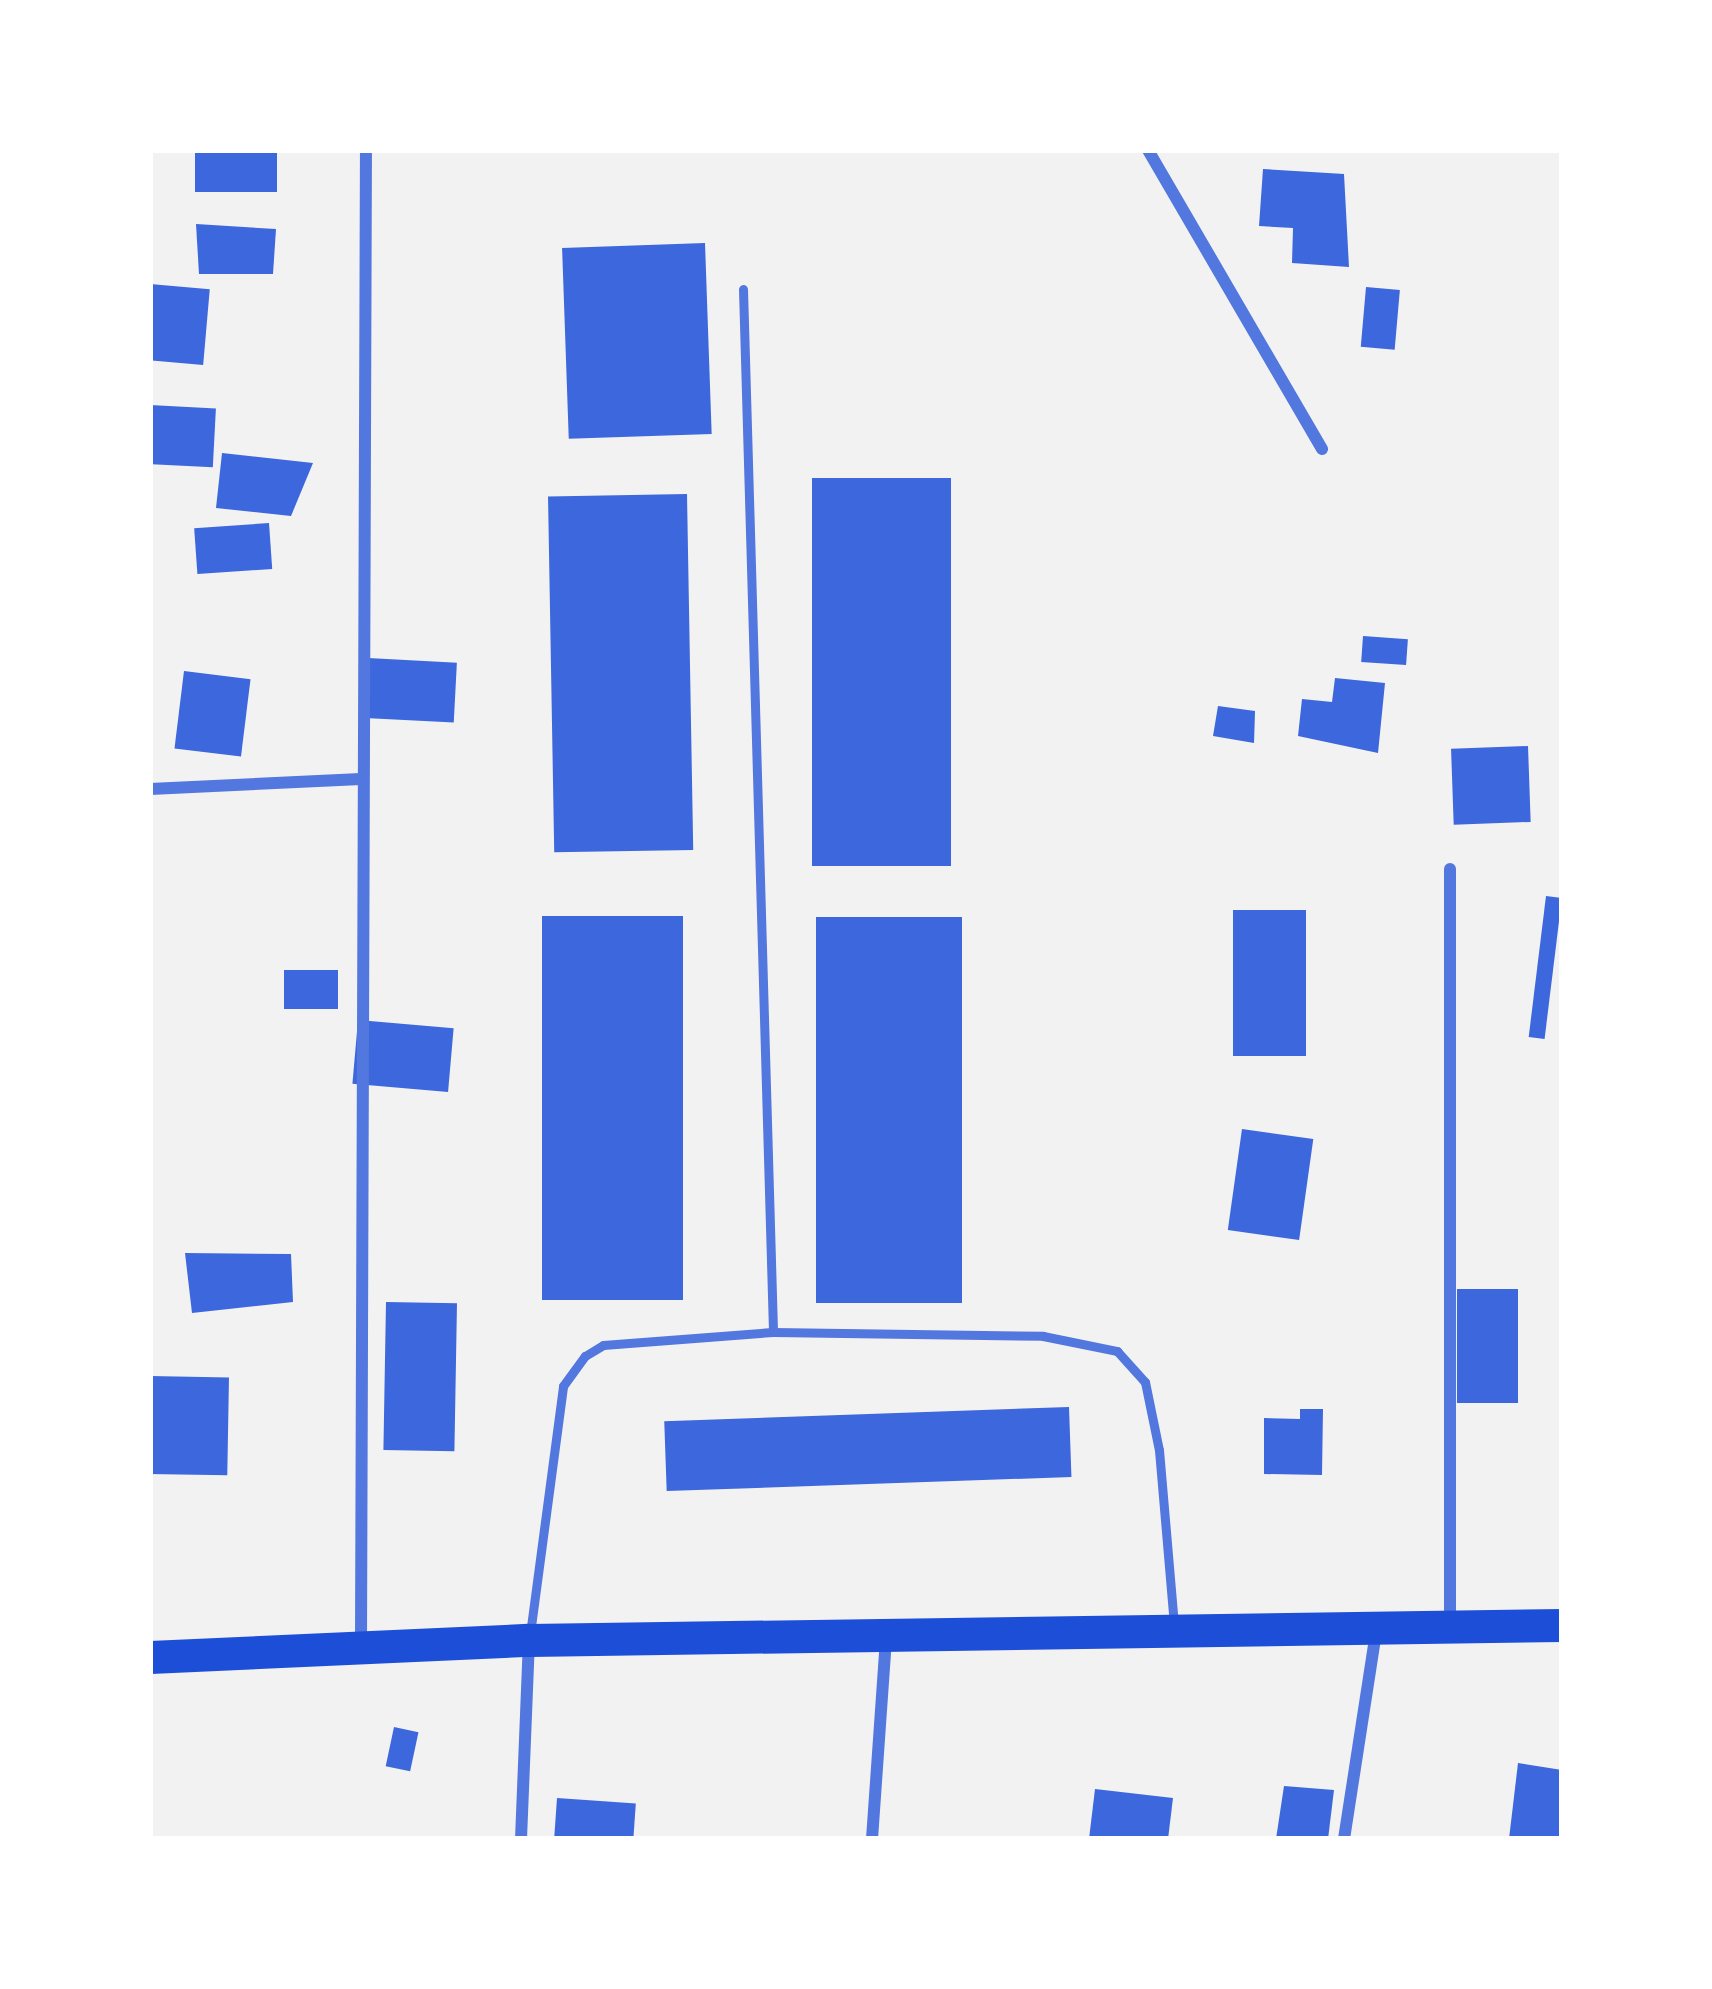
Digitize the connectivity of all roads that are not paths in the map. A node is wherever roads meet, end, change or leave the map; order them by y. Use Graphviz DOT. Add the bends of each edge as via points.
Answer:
graph roads {
  1 [pos="366,150"];
  2 [pos="1148,150"];
  3 [pos="743,289"];
  4 [pos="1322,449"];
  5 [pos="361,779"];
  6 [pos="150,789"];
  7 [pos="1450,869"];
  8 [pos="773,1332"];
  9 [pos="1562,1625"];
  10 [pos="1376,1627"];
  11 [pos="1174,1628"];
  12 [pos="1450,1629"];
  13 [pos="886,1636"];
  14 [pos="529,1640"];
  15 [pos="362,1651"];
  16 [pos="150,1658"];
  17 [pos="521,1839"];
  18 [pos="872,1839"];
  19 [pos="1344,1839"];
  1 -- 5 [label="street"];
  2 -- 4 [label="street"];
  3 -- 8 [label="lane"];
  5 -- 6 [label="street"];
  5 -- 15 [label="street"];
  7 -- 12 [label="street"];
  8 -- 11 [label="lane" via="1022,1335 1118,1351 1145,1382 1160,1450"];
  8 -- 14 [label="lane" via="603,1345 585,1356 563,1386"];
  9 -- 12 [label="highway"];
  10 -- 11 [label="highway"];
  10 -- 12 [label="highway"];
  10 -- 19 [label="street"];
  11 -- 13 [label="highway"];
  13 -- 14 [label="highway"];
  13 -- 18 [label="street"];
  14 -- 15 [label="highway"];
  14 -- 17 [label="street"];
  15 -- 16 [label="highway"];
}
